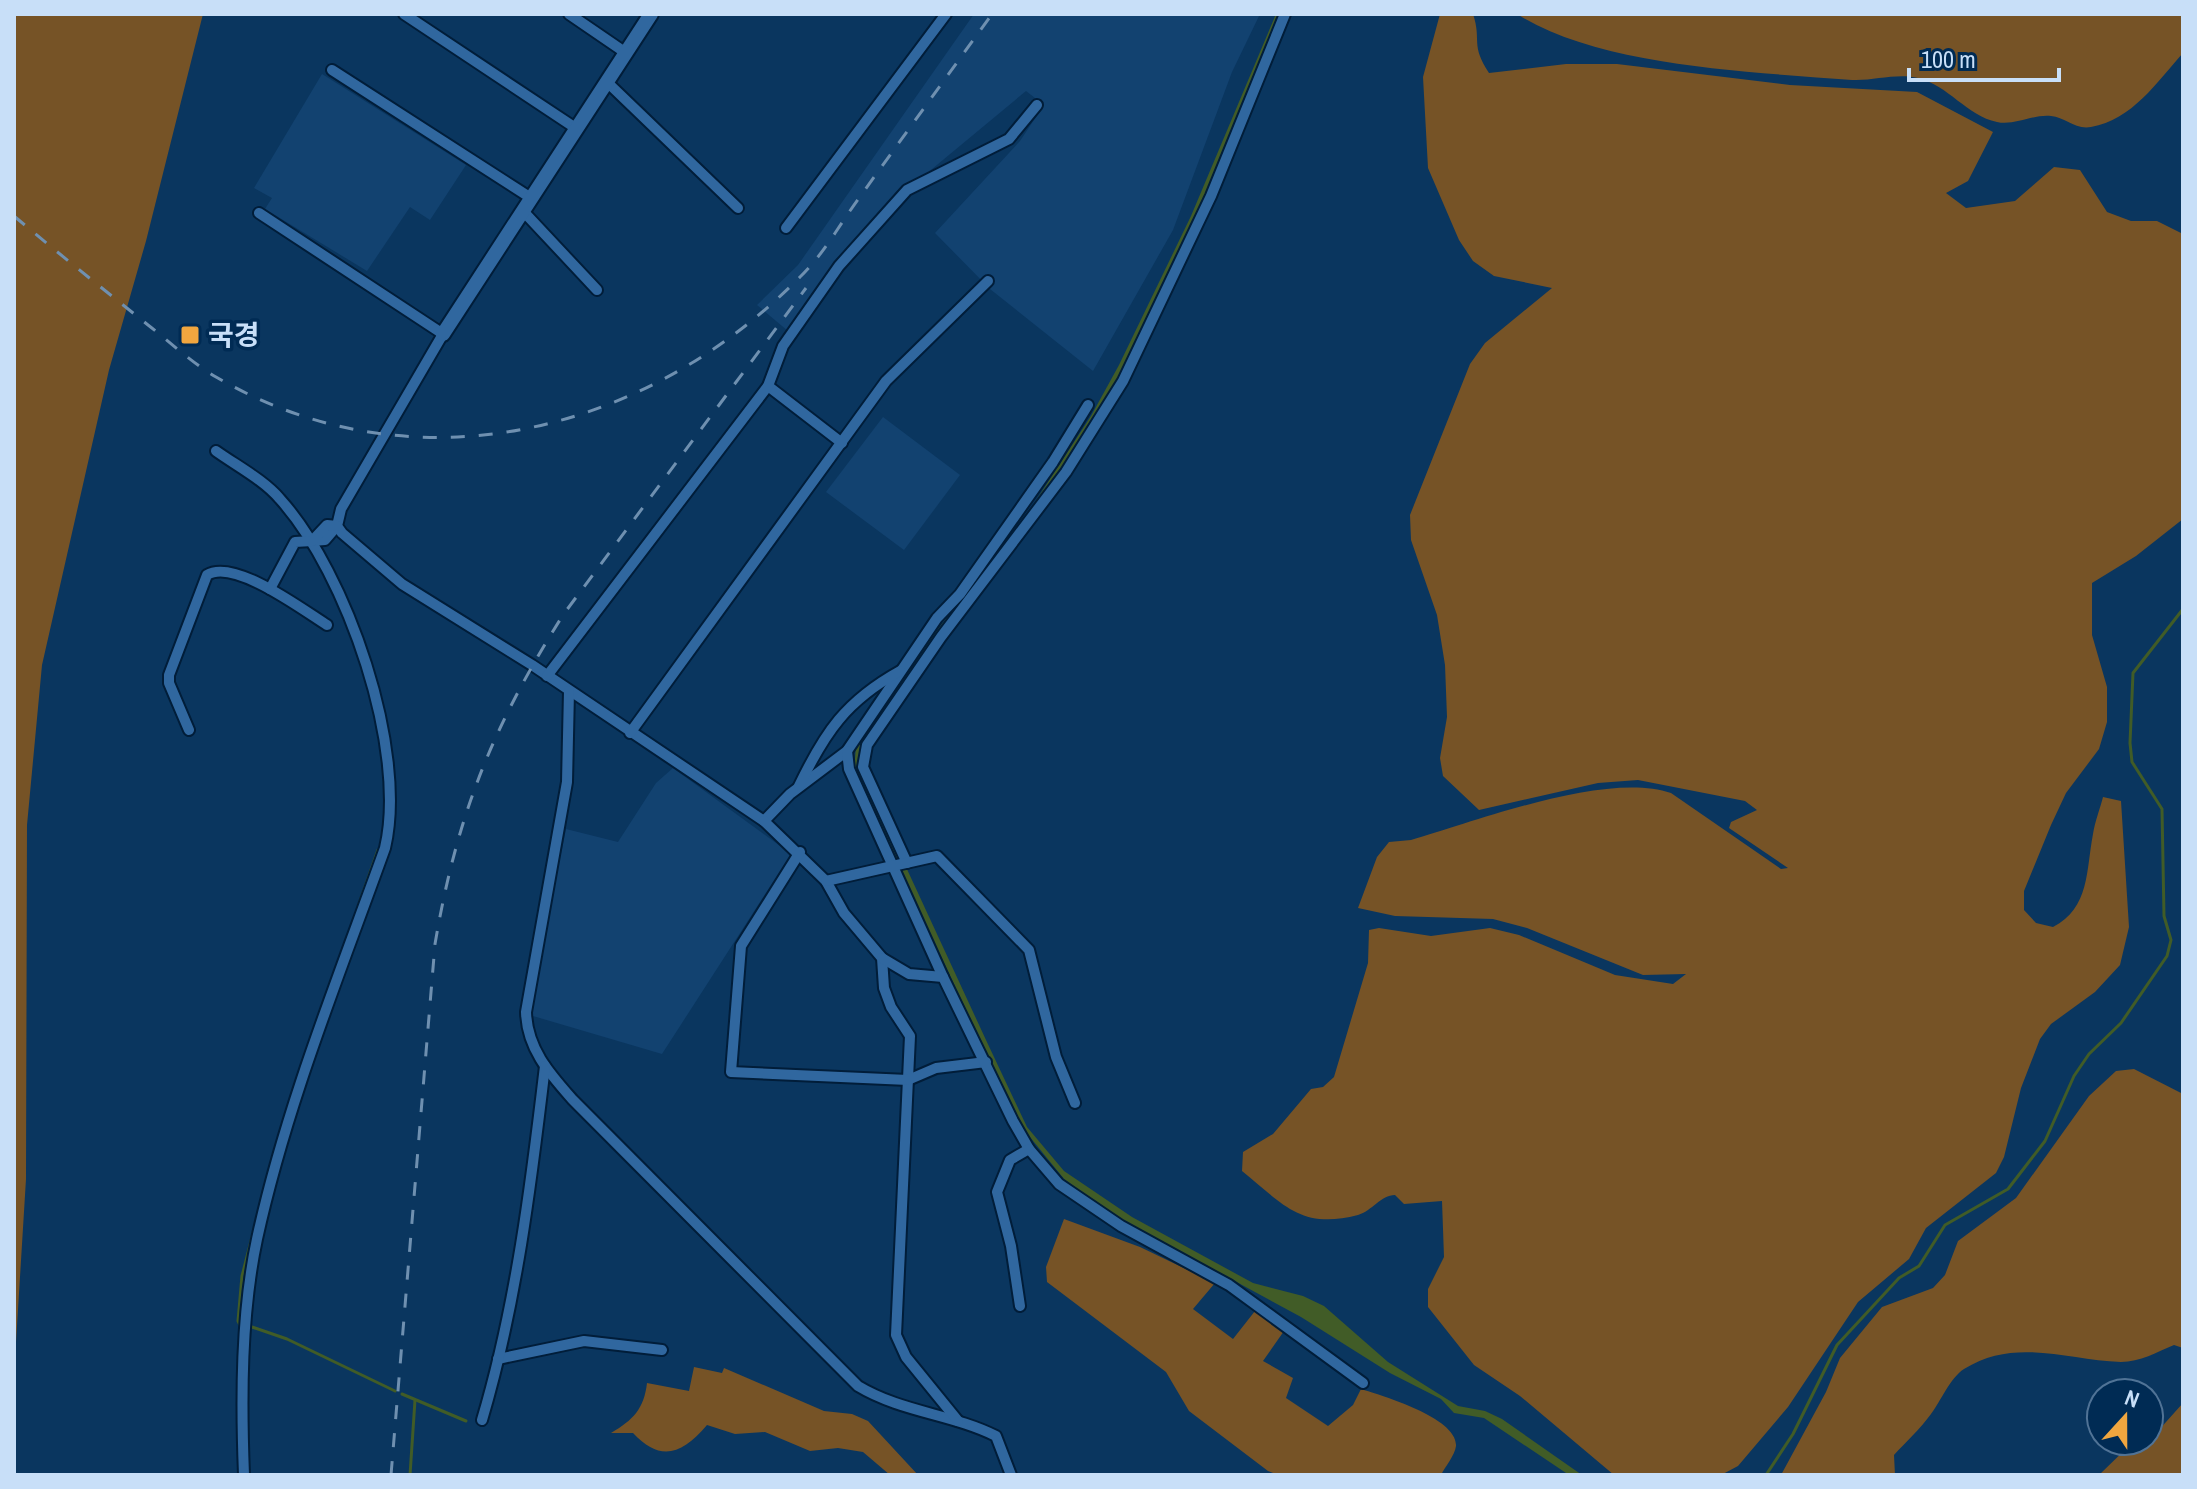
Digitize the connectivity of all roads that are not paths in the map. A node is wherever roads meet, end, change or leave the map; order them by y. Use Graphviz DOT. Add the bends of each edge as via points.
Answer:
graph roads {
  1 [pos="404,14"];
  2 [pos="569,14"];
  3 [pos="651,14"];
  4 [pos="946,14"];
  5 [pos="1285,14"];
  6 [pos="626,53"];
  7 [pos="332,70"];
  8 [pos="607,82"];
  9 [pos="1037,105"];
  10 [pos="577,129"];
  11 [pos="531,198"];
  12 [pos="738,208"];
  13 [pos="523,211"];
  14 [pos="259,213"];
  15 [pos="786,228"];
  16 [pos="988,281"];
  17 [pos="597,290"];
  18 [pos="443,334"];
  19 [pos="768,386"];
  20 [pos="1088,405"];
  21 [pos="842,443"];
  22 [pos="216,451"];
  23 [pos="337,526"];
  24 [pos="312,541"];
  25 [pos="270,589"];
  26 [pos="327,625"];
  27 [pos="901,671"];
  28 [pos="547,676"];
  29 [pos="569,691"];
  30 [pos="189,730"];
  31 [pos="630,733"];
  32 [pos="847,751"];
  33 [pos="798,788"];
  34 [pos="764,821"];
  35 [pos="800,852"];
  36 [pos="901,864"];
  37 [pos="826,881"];
  38 [pos="882,958"];
  39 [pos="943,977"];
  40 [pos="986,1062"];
  41 [pos="545,1066"];
  42 [pos="908,1080"];
  43 [pos="1075,1103"];
  44 [pos="1029,1149"];
  45 [pos="1020,1306"];
  46 [pos="662,1350"];
  47 [pos="498,1359"];
  48 [pos="1363,1383"];
  49 [pos="482,1420"];
  50 [pos="958,1421"];
  51 [pos="244,1475"];
  52 [pos="1011,1475"];
  1 -- 10 [label="street"];
  2 -- 6 [label="street"];
  3 -- 6 [label="street"];
  4 -- 15 [label="street"];
  5 -- 36 [label="street" via="1211,196 1123,381 1066,472 867,745 863,767"];
  6 -- 8 [label="street"];
  7 -- 11 [label="street"];
  8 -- 10 [label="street"];
  8 -- 12 [label="street"];
  9 -- 19 [label="street" via="1009,139 907,190 839,266 783,346"];
  10 -- 11 [label="street"];
  11 -- 13 [label="street"];
  13 -- 17 [label="street"];
  13 -- 18 [label="street"];
  14 -- 18 [label="street"];
  16 -- 21 [label="street" via="886,381"];
  18 -- 23 [label="street" via="341,509"];
  19 -- 21 [label="street"];
  19 -- 28 [label="street"];
  20 -- 27 [label="street" via="1045,474"];
  21 -- 31 [label="street"];
  22 -- 24 [label="street" via="279,497"];
  23 -- 24 [label="street" via="325,540"];
  23 -- 28 [label="street" via="402,584"];
  24 -- 25 [label="street" via="295,542"];
  24 -- 51 [label="street" via="355,627 370,677 387,766 390,816 385,848 296,1104 257,1240 247,1338"];
  25 -- 26 [label="street"];
  25 -- 30 [label="street" via="227,571 207,575 169,675"];
  27 -- 32 [label="street"];
  27 -- 33 [label="street" via="869,688 845,711 820,743"];
  28 -- 29 [label="street"];
  29 -- 31 [label="street"];
  29 -- 41 [label="street" via="567,782 526,1012 529,1038"];
  31 -- 34 [label="street"];
  32 -- 33 [label="street"];
  32 -- 36 [label="street" via="849,769"];
  33 -- 34 [label="street"];
  34 -- 35 [label="street"];
  35 -- 37 [label="street"];
  35 -- 42 [label="street" via="741,946 731,1072"];
  36 -- 37 [label="street"];
  36 -- 39 [label="street"];
  36 -- 43 [label="street" via="937,856 1029,950 1056,1057"];
  37 -- 38 [label="street" via="844,913"];
  38 -- 39 [label="street" via="909,974"];
  38 -- 42 [label="street" via="884,988 910,1036"];
  39 -- 40 [label="street"];
  40 -- 42 [label="street" via="936,1068"];
  40 -- 44 [label="street"];
  41 -- 47 [label="street" via="530,1188"];
  41 -- 50 [label="street" via="858,1386 894,1404"];
  42 -- 50 [label="street" via="896,1335 906,1357"];
  44 -- 45 [label="street" via="1010,1160 997,1192"];
  44 -- 48 [label="street" via="1059,1184 1093,1208 1229,1285"];
  46 -- 47 [label="street" via="584,1341"];
  47 -- 49 [label="street"];
  50 -- 52 [label="street" via="996,1436"];
}
